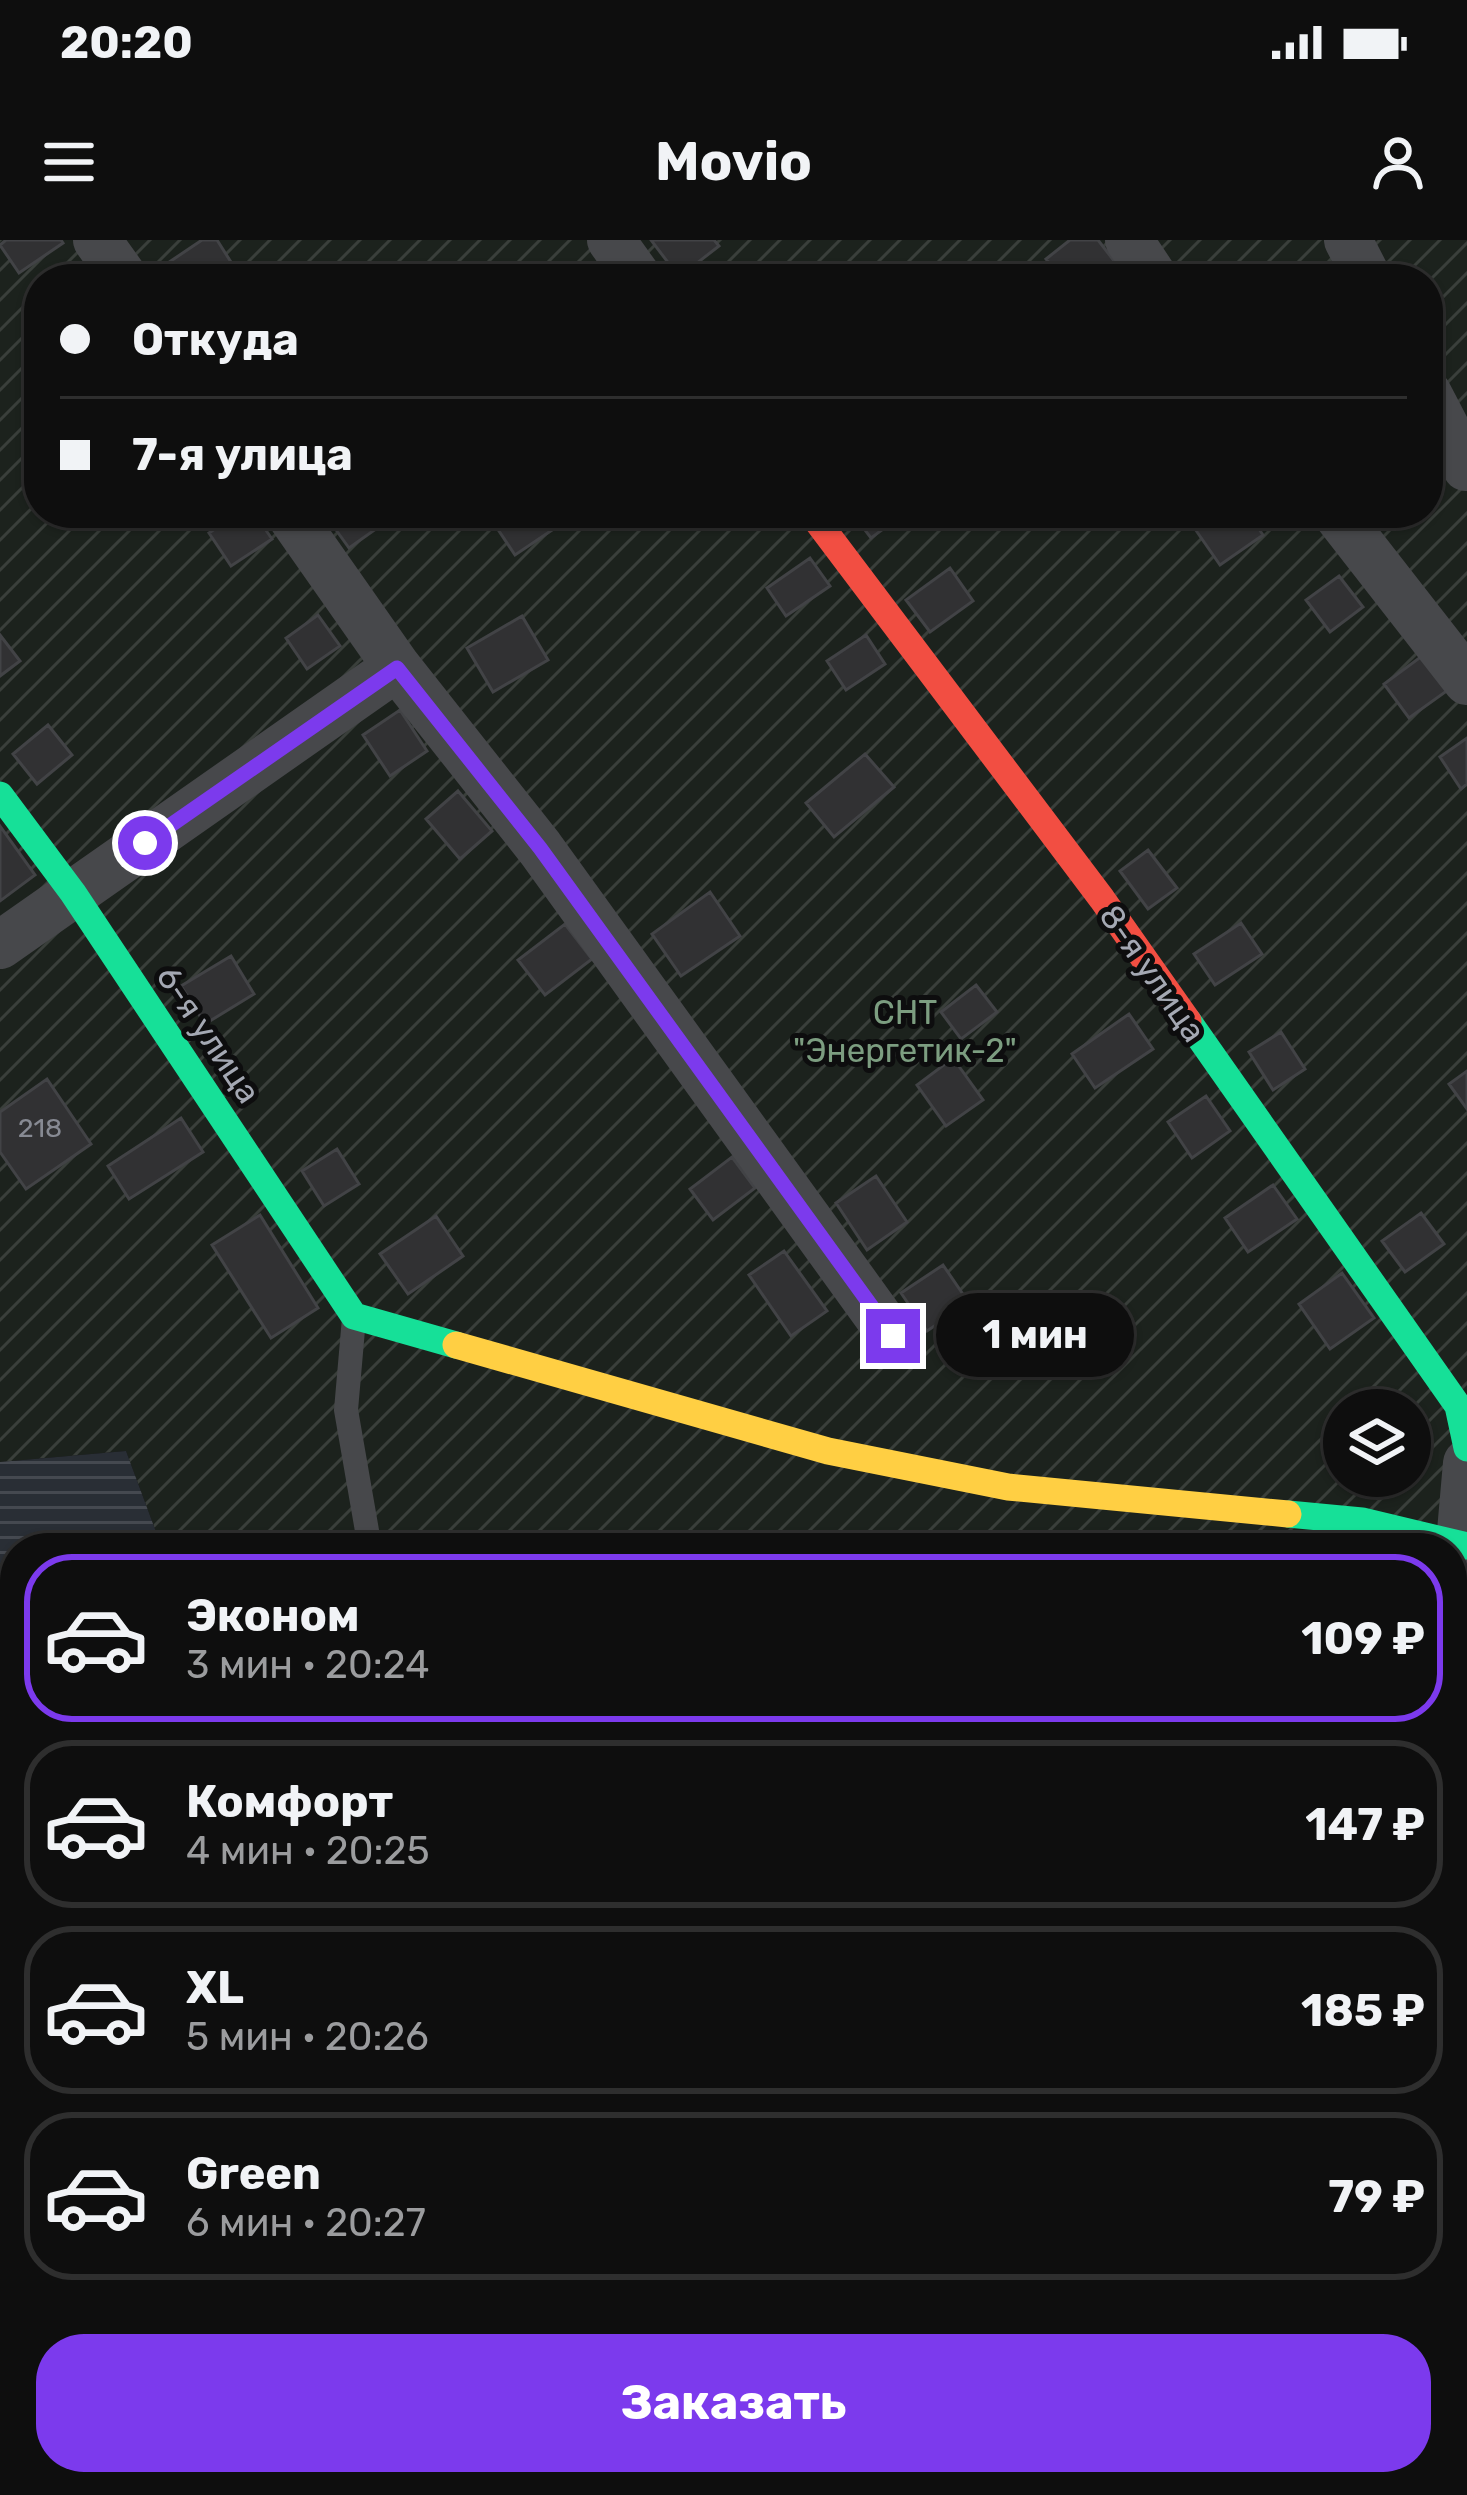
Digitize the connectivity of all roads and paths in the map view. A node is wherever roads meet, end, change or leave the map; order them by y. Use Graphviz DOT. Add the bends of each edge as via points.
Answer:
graph roads {
  1 [pos="1443,423"];
  2 [pos="1466,467"];
  3 [pos="299,528"];
  4 [pos="822,528"];
  5 [pos="1348,528"];
  6 [pos="397,668"];
  7 [pos="1467,681"];
  8 [pos="0,794"];
  9 [pos="73,893"];
  10 [pos="0,946"];
  11 [pos="354,1316"];
  12 [pos="893,1336"];
  13 [pos="1467,1448"];
  14 [pos="1467,1463"];
  15 [pos="367,1533"];
  16 [pos="1415,1533"];
  17 [pos="1464,1533"];
  1 -- 2 [label="street"];
  3 -- 6 [label="street"];
  4 -- 13 [label="street, 8-я улица" via="1102,899 1458,1406"];
  5 -- 7 [label="street"];
  6 -- 9 [label="street"];
  6 -- 12 [label="street" via="540,848"];
  8 -- 9 [label="street, 6-я улица"];
  9 -- 10 [label="street"];
  9 -- 11 [label="street, 6-я улица"];
  11 -- 15 [label="lane" via="346,1410"];
  11 -- 16 [label="street" via="886,1463 1008,1487"];
  14 -- 17 [label="street"];
}
